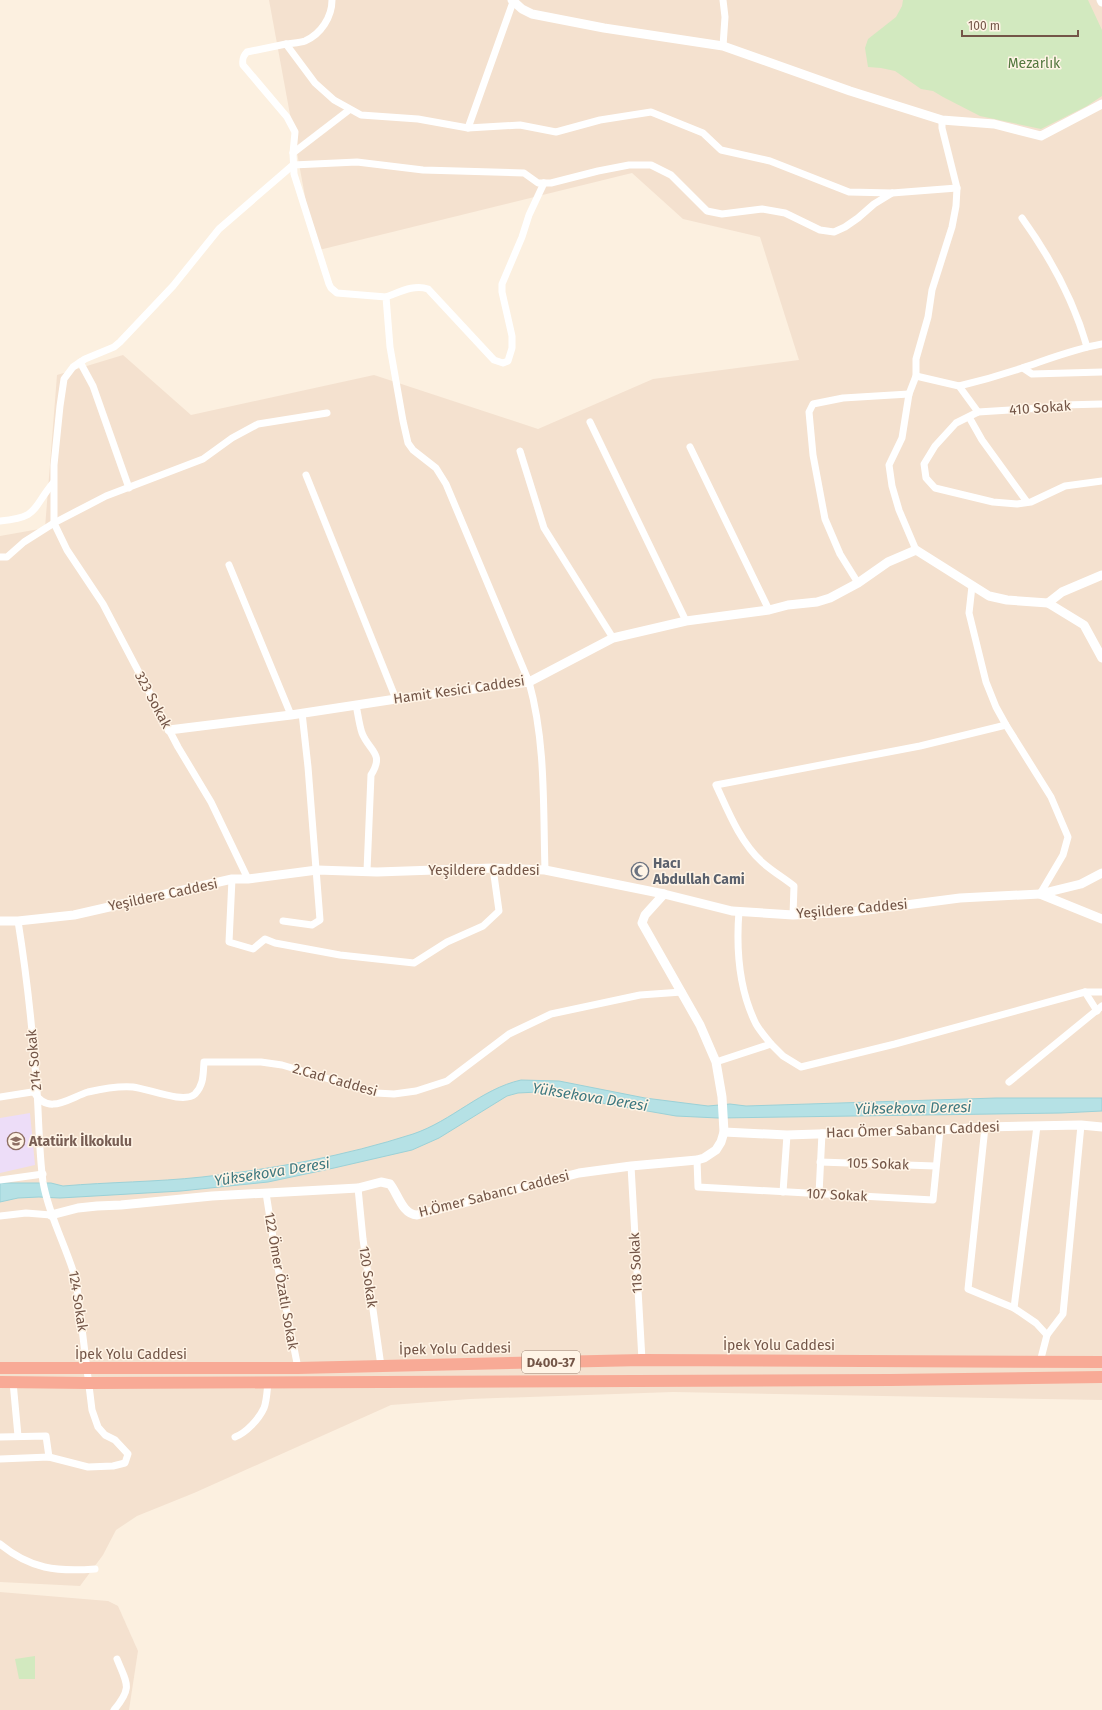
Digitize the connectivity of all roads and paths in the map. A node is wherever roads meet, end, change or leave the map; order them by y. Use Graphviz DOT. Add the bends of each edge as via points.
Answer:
graph roads {
  1 [pos="332,0"];
  2 [pos="723,0"];
  3 [pos="512,1"];
  4 [pos="286,44"];
  5 [pos="723,46"];
  6 [pos="1102,104"];
  7 [pos="349,110"];
  8 [pos="942,120"];
  9 [pos="468,128"];
  10 [pos="293,153"];
  11 [pos="293,164"];
  12 [pos="544,183"];
  13 [pos="957,188"];
  14 [pos="892,193"];
  15 [pos="1022,218"];
  16 [pos="386,297"];
  17 [pos="1102,344"];
  18 [pos="1087,347"];
  19 [pos="80,362"];
  20 [pos="1023,368"];
  21 [pos="1102,372"];
  22 [pos="916,376"];
  23 [pos="959,386"];
  24 [pos="909,394"];
  25 [pos="1102,404"];
  26 [pos="978,412"];
  27 [pos="327,413"];
  28 [pos="969,417"];
  29 [pos="590,422"];
  30 [pos="690,447"];
  31 [pos="520,452"];
  32 [pos="306,475"];
  33 [pos="1102,481"];
  34 [pos="53,483"];
  35 [pos="129,488"];
  36 [pos="1027,502"];
  37 [pos="0,521"];
  38 [pos="54,523"];
  39 [pos="916,550"];
  40 [pos="0,557"];
  41 [pos="230,565"];
  42 [pos="1102,575"];
  43 [pos="858,583"];
  44 [pos="972,586"];
  45 [pos="1048,603"];
  46 [pos="769,610"];
  47 [pos="686,621"];
  48 [pos="613,638"];
  49 [pos="1102,658"];
  50 [pos="529,682"];
  51 [pos="396,699"];
  52 [pos="356,705"];
  53 [pos="302,713"];
  54 [pos="291,715"];
  55 [pos="1006,725"];
  56 [pos="169,730"];
  57 [pos="493,868"];
  58 [pos="317,870"];
  59 [pos="545,870"];
  60 [pos="367,871"];
  61 [pos="1102,873"];
  62 [pos="232,879"];
  63 [pos="248,879"];
  64 [pos="664,894"];
  65 [pos="1040,894"];
  66 [pos="739,911"];
  67 [pos="793,915"];
  68 [pos="1102,919"];
  69 [pos="0,921"];
  70 [pos="18,921"];
  71 [pos="283,921"];
  72 [pos="682,992"];
  73 [pos="1085,992"];
  74 [pos="1102,992"];
  75 [pos="1099,1009"];
  76 [pos="771,1044"];
  77 [pos="716,1062"];
  78 [pos="1009,1082"];
  79 [pos="0,1097"];
  80 [pos="38,1098"];
  81 [pos="1081,1125"];
  82 [pos="1037,1126"];
  83 [pos="724,1127"];
  84 [pos="985,1127"];
  85 [pos="1102,1127"];
  86 [pos="940,1130"];
  87 [pos="822,1133"];
  88 [pos="787,1135"];
  89 [pos="697,1160"];
  90 [pos="820,1162"];
  91 [pos="631,1166"];
  92 [pos="935,1166"];
  93 [pos="43,1178"];
  94 [pos="0,1180"];
  95 [pos="358,1188"];
  96 [pos="783,1192"];
  97 [pos="266,1193"];
  98 [pos="819,1194"];
  99 [pos="47,1199"];
  100 [pos="51,1215"];
  101 [pos="0,1216"];
  102 [pos="1014,1308"];
  103 [pos="1047,1335"];
  104 [pos="642,1360"];
  105 [pos="1040,1362"];
  106 [pos="1102,1362"];
  107 [pos="381,1366"];
  108 [pos="0,1368"];
  109 [pos="298,1368"];
  110 [pos="87,1369"];
  111 [pos="1102,1377"];
  112 [pos="0,1382"];
  113 [pos="13,1382"];
  114 [pos="268,1382"];
  115 [pos="89,1383"];
  116 [pos="18,1436"];
  117 [pos="0,1437"];
  118 [pos="235,1437"];
  119 [pos="49,1457"];
  120 [pos="0,1459"];
  121 [pos="0,1544"];
  122 [pos="95,1569"];
  123 [pos="117,1659"];
  124 [pos="114,1710"];
  1 -- 4 [label="street" via="328,19 320,31 305,41"];
  2 -- 5 [label="street"];
  3 -- 5 [label="street" via="532,14"];
  3 -- 9 [label="street"];
  4 -- 7 [label="street" via="315,83"];
  4 -- 10 [label="street" via="247,52 242,60 247,71 287,117 295,132"];
  5 -- 8 [label="street" via="850,92"];
  6 -- 8 [label="street" via="1041,136 994,124"];
  7 -- 9 [label="street" via="361,115 418,119"];
  7 -- 10 [label="street"];
  8 -- 13 [label="street"];
  9 -- 14 [label="street" via="520,125 556,132 600,120 651,112 703,133 721,150 770,161 849,192"];
  10 -- 11 [label="street"];
  11 -- 12 [label="street" via="357,162 423,170 524,173 538,183"];
  11 -- 16 [label="street" via="319,256 331,288 337,293"];
  11 -- 19 [label="street" via="218,229 174,286 120,342"];
  12 -- 14 [label="street" via="551,184 629,164 651,165 671,175 707,211 722,214 762,209 785,213 820,230 834,232"];
  12 -- 16 [label="street" via="502,284 512,336 508,361 503,363 494,360 428,289 414,287"];
  13 -- 14 [label="street"];
  13 -- 22 [label="street" via="952,227 932,290 928,317 916,359"];
  15 -- 18 [label="street" via="1057,274 1081,325"];
  16 -- 50 [label="street" via="390,347 402,422 408,443 436,468 446,484"];
  17 -- 18 [label="street"];
  18 -- 20 [label="street"];
  19 -- 34 [label="street" via="64,379"];
  19 -- 35 [label="street" via="93,386"];
  20 -- 21 [label="street" via="1032,374"];
  20 -- 23 [label="street"];
  22 -- 23 [label="street"];
  22 -- 24 [label="street"];
  23 -- 26 [label="street"];
  24 -- 39 [label="street" via="902,438 889,465 899,510"];
  24 -- 43 [label="street" via="843,398 813,404 809,412 813,455 825,519 840,554"];
  25 -- 26 [label="street, 410 Sokak"];
  26 -- 28 [label="street"];
  27 -- 35 [label="street" via="258,424 232,438 203,459"];
  28 -- 36 [label="street" via="982,440"];
  28 -- 36 [label="street" via="956,423 936,446 924,464 926,478 935,488 992,502"];
  29 -- 47 [label="street"];
  30 -- 46 [label="street"];
  31 -- 48 [label="street" via="544,528"];
  32 -- 51 [label="street"];
  33 -- 36 [label="street" via="1065,486"];
  34 -- 37 [label="street" via="29,515"];
  34 -- 38 [label="street"];
  35 -- 38 [label="street" via="106,496"];
  38 -- 40 [label="street" via="24,542 7,557"];
  38 -- 56 [label="street, 323 Sokak" via="67,550 103,604"];
  39 -- 43 [label="street, Hamit Kesici Caddesi" via="888,562"];
  39 -- 44 [label="street"];
  41 -- 54 [label="street"];
  42 -- 45 [label="street" via="1062,592"];
  43 -- 46 [label="street, Hamit Kesici Caddesi" via="823,600"];
  44 -- 45 [label="street" via="989,596"];
  44 -- 55 [label="street" via="968,613 986,682"];
  45 -- 49 [label="street" via="1084,625"];
  46 -- 47 [label="street, Hamit Kesici Caddesi"];
  47 -- 48 [label="street, Hamit Kesici Caddesi"];
  48 -- 50 [label="street, Hamit Kesici Caddesi"];
  50 -- 51 [label="street, Hamit Kesici Caddesi"];
  50 -- 59 [label="street" via="536,706 543,761"];
  51 -- 52 [label="street, Hamit Kesici Caddesi"];
  52 -- 53 [label="street, Hamit Kesici Caddesi"];
  52 -- 60 [label="street" via="362,733 375,752 377,760 371,775"];
  53 -- 54 [label="street, Hamit Kesici Caddesi"];
  53 -- 58 [label="street"];
  54 -- 56 [label="street, Hamit Kesici Caddesi"];
  55 -- 65 [label="street" via="1051,797 1068,837 1063,855"];
  55 -- 67 [label="street" via="920,746 716,785 737,828 753,852 794,886"];
  56 -- 63 [label="street, 323 Sokak" via="211,802"];
  57 -- 59 [label="street, Yeşildere Caddesi"];
  57 -- 60 [label="street, Yeşildere Caddesi"];
  57 -- 62 [label="street" via="499,911 483,926 447,942 414,963 340,955 265,939 253,949 230,942"];
  58 -- 60 [label="street, Yeşildere Caddesi"];
  58 -- 63 [label="street, Yeşildere Caddesi"];
  58 -- 71 [label="street" via="320,920 312,925"];
  59 -- 64 [label="street, Yeşildere Caddesi"];
  61 -- 65 [label="street" via="1082,884"];
  62 -- 63 [label="street, Yeşildere Caddesi"];
  62 -- 70 [label="street, Yeşildere Caddesi" via="74,915"];
  64 -- 66 [label="street, Yeşildere Caddesi"];
  64 -- 72 [label="street" via="645,915 642,923"];
  65 -- 67 [label="street, Yeşildere Caddesi" via="960,898 852,912"];
  65 -- 68 [label="street"];
  66 -- 67 [label="street, Yeşildere Caddesi"];
  66 -- 76 [label="street" via="737,935 748,1004 757,1026"];
  69 -- 70 [label="street, Yeşildere Caddesi"];
  70 -- 80 [label="street, 214 Sokak" via="33,1035"];
  72 -- 77 [label="street"];
  72 -- 80 [label="street, 2.Cad Caddesi" via="640,995 551,1014 509,1034 447,1081 416,1092 376,1094 282,1065 220,1061 204,1062 202,1085 194,1095 181,1098 133,1087 88,1092 58,1105 50,1105"];
  73 -- 74 [label="street"];
  73 -- 75 [label="street"];
  73 -- 76 [label="street" via="801,1067 783,1056"];
  75 -- 78 [label="street"];
  76 -- 77 [label="street"];
  77 -- 83 [label="street"];
  79 -- 80 [label="street, 2.Cad Caddesi" via="34,1092"];
  80 -- 93 [label="street, 214 Sokak"];
  81 -- 82 [label="street, Hacı Ömer Sabancı Caddesi"];
  81 -- 85 [label="street, Hacı Ömer Sabancı Caddesi"];
  81 -- 103 [label="street" via="1063,1314"];
  82 -- 84 [label="street, Hacı Ömer Sabancı Caddesi"];
  82 -- 102 [label="street"];
  83 -- 88 [label="street, Hacı Ömer Sabancı Caddesi"];
  83 -- 89 [label="street, H.Ömer Sabancı Caddesi" via="721,1142 716,1150"];
  84 -- 86 [label="street, Hacı Ömer Sabancı Caddesi"];
  84 -- 102 [label="street" via="968,1289"];
  86 -- 87 [label="street, Hacı Ömer Sabancı Caddesi"];
  86 -- 92 [label="street, 107 Sokak"];
  87 -- 88 [label="street, Hacı Ömer Sabancı Caddesi"];
  87 -- 90 [label="street"];
  88 -- 96 [label="street"];
  89 -- 91 [label="street, H.Ömer Sabancı Caddesi"];
  89 -- 96 [label="street, 107 Sokak" via="698,1187"];
  90 -- 92 [label="street, 105 Sokak"];
  90 -- 98 [label="street"];
  91 -- 95 [label="street, H.Ömer Sabancı Caddesi" via="579,1173 417,1215 409,1213 393,1188 386,1182"];
  91 -- 104 [label="street, 118 Sokak"];
  92 -- 98 [label="street, 107 Sokak" via="933,1200"];
  93 -- 94 [label="street"];
  93 -- 99 [label="street, 214 Sokak"];
  95 -- 97 [label="street, H.Ömer Sabancı Caddesi"];
  95 -- 107 [label="street, 120 Sokak"];
  96 -- 98 [label="street, 107 Sokak"];
  97 -- 100 [label="street, H.Ömer Sabancı Caddesi" via="97,1206"];
  97 -- 109 [label="street, 122 Ömer Özatlı Sokak" via="276,1263"];
  99 -- 100 [label="street, 124 Sokak"];
  100 -- 101 [label="street" via="26,1213"];
  100 -- 110 [label="street, 124 Sokak" via="71,1261 76,1280"];
  102 -- 103 [label="street" via="1036,1323"];
  103 -- 105 [label="street"];
  104 -- 105 [label="highway, İpek Yolu Caddesi / D400-37"];
  104 -- 107 [label="highway, İpek Yolu Caddesi / D400-37"];
  105 -- 106 [label="highway, İpek Yolu Caddesi / D400-37"];
  107 -- 109 [label="highway, İpek Yolu Caddesi / D400-37"];
  108 -- 110 [label="highway, İpek Yolu Caddesi / D400-37"];
  109 -- 110 [label="highway, İpek Yolu Caddesi / D400-37"];
  110 -- 115 [label="street, 124 Sokak"];
  111 -- 114 [label="highway, İpek Yolu Caddesi / D400-37"];
  112 -- 113 [label="highway, İpek Yolu Caddesi / D400-37"];
  113 -- 115 [label="highway, İpek Yolu Caddesi / D400-37"];
  113 -- 116 [label="street"];
  114 -- 115 [label="highway, İpek Yolu Caddesi / D400-37"];
  114 -- 118 [label="street" via="261,1414"];
  115 -- 119 [label="street, 124 Sokak" via="92,1410 98,1427 123,1447 128,1454 124,1463 88,1467"];
  116 -- 117 [label="street"];
  116 -- 119 [label="street" via="46,1436"];
  119 -- 120 [label="street"];
  121 -- 122 [label="street" via="18,1558 41,1567"];
  123 -- 124 [label="street" via="127,1682 127,1689 124,1698"];
}
